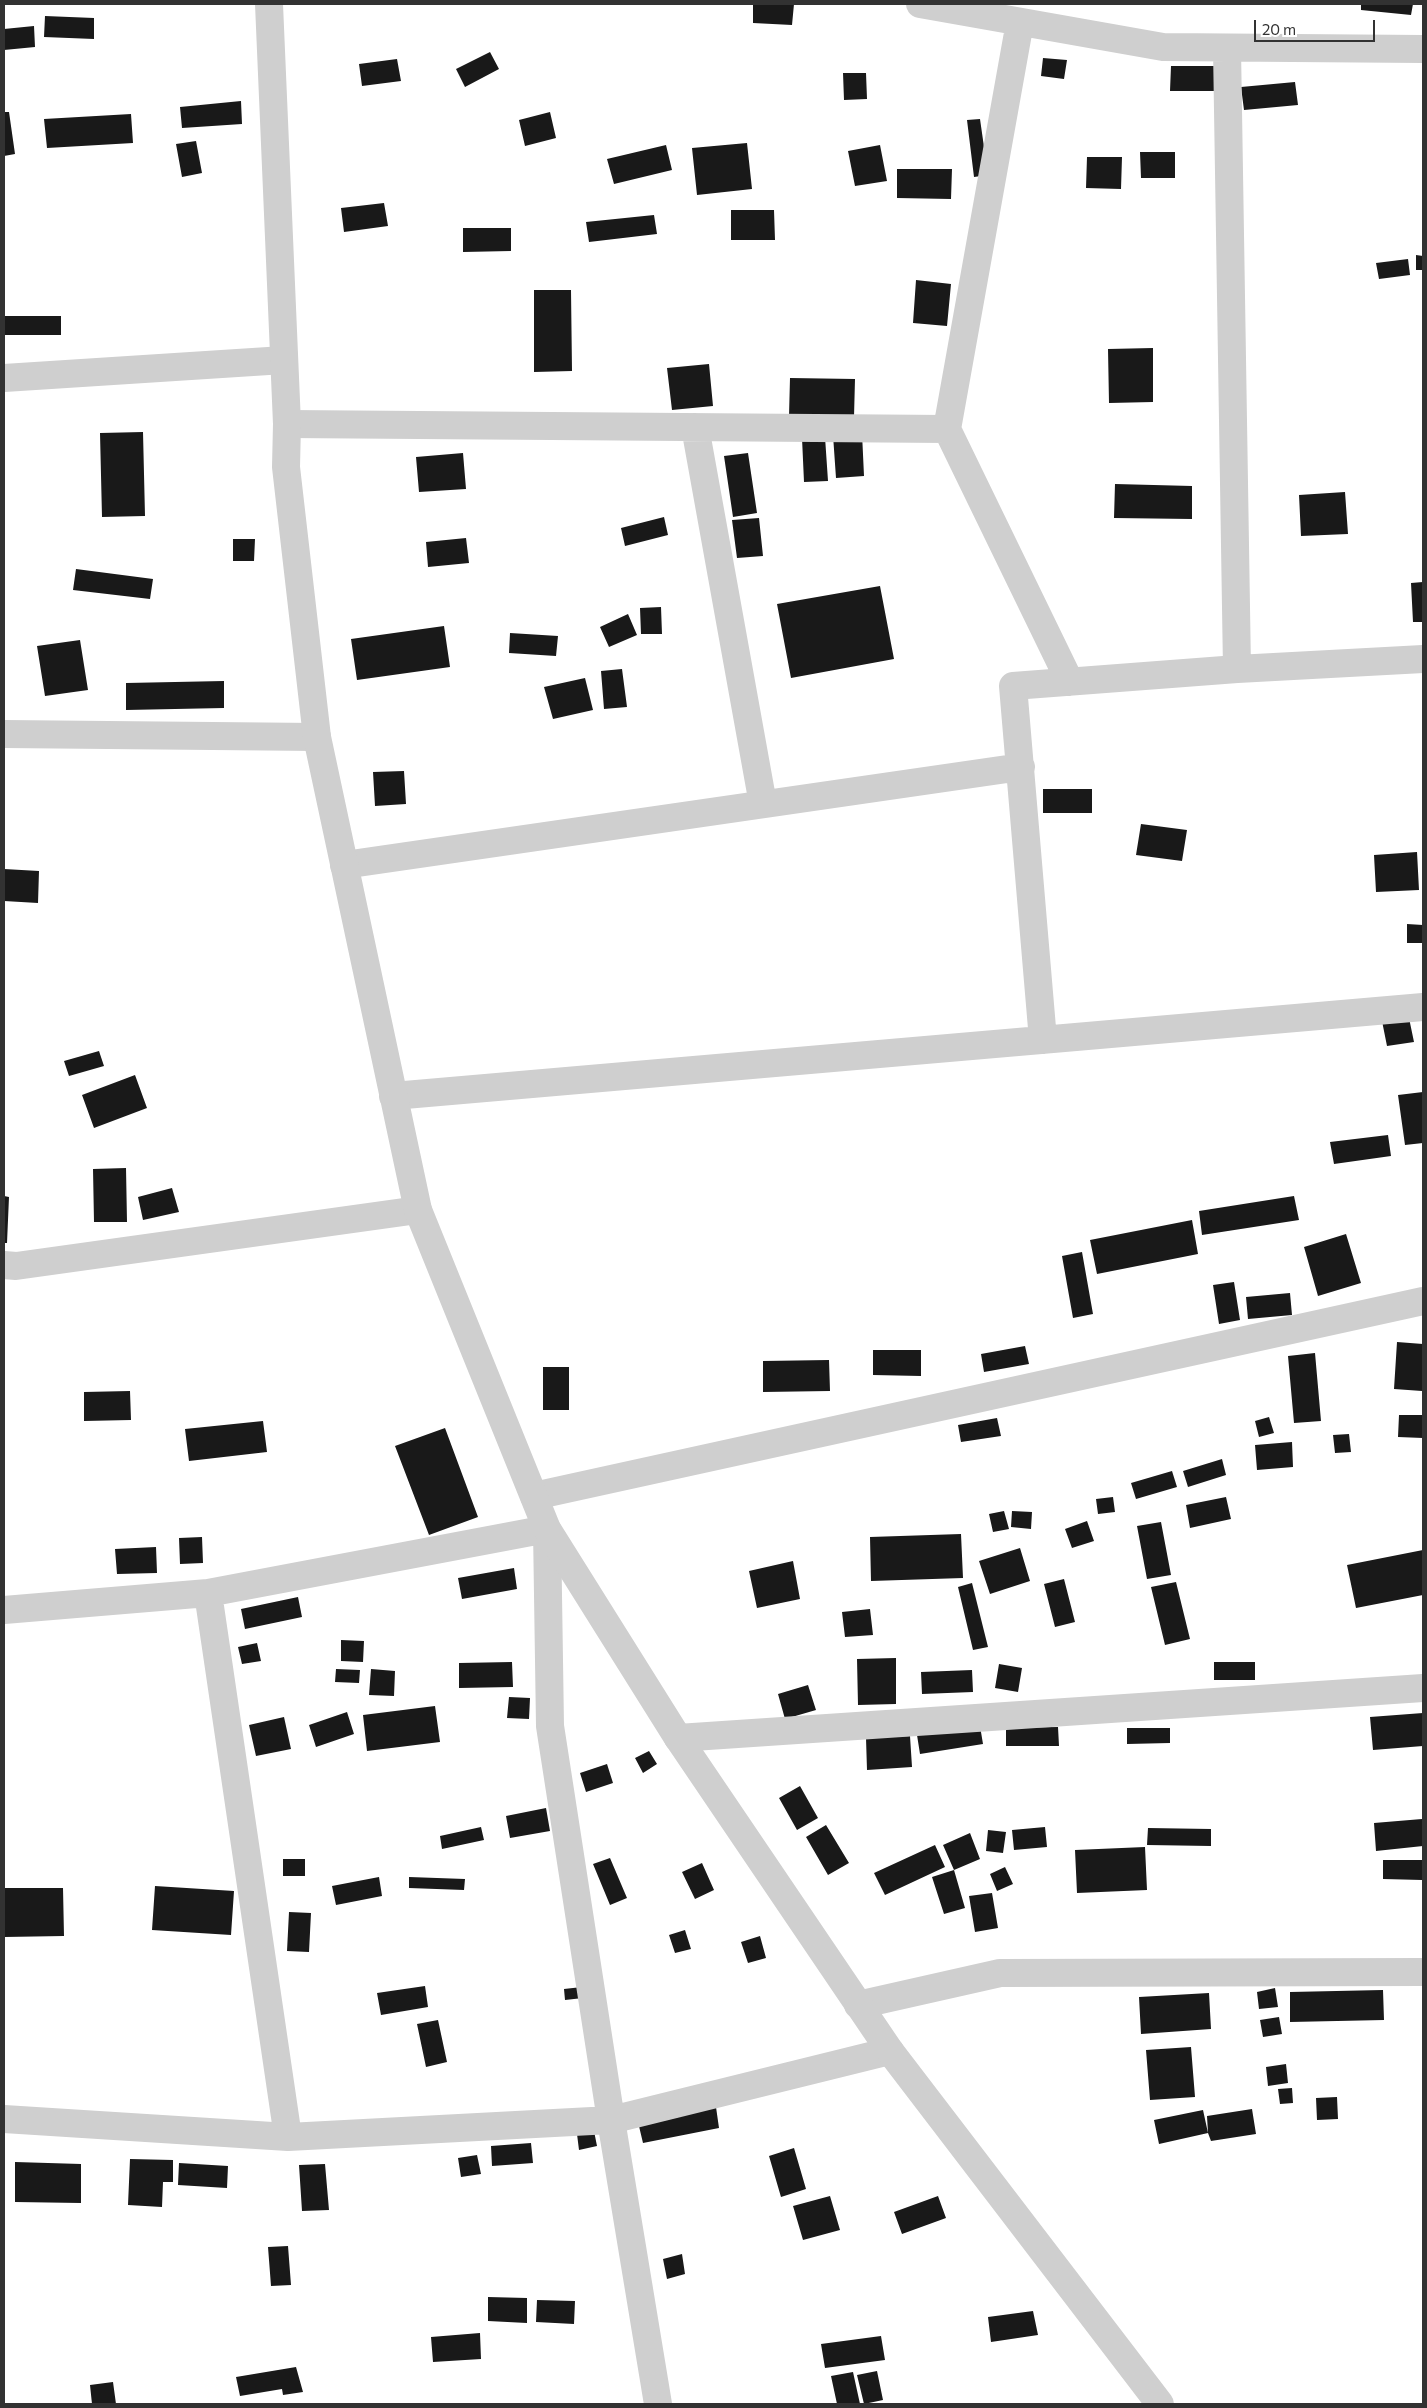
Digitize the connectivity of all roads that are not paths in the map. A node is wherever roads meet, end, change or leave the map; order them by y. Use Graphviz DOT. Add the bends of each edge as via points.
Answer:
graph roads {
  1 [pos="269,4"];
  2 [pos="920,4"];
  3 [pos="1020,22"];
  4 [pos="1227,48"];
  5 [pos="1423,49"];
  6 [pos="284,360"];
  7 [pos="4,378"];
  8 [pos="287,424"];
  9 [pos="695,427"];
  10 [pos="947,429"];
  11 [pos="1423,659"];
  12 [pos="1237,669"];
  13 [pos="1070,682"];
  14 [pos="4,734"];
  15 [pos="317,737"];
  16 [pos="1021,767"];
  17 [pos="763,804"];
  18 [pos="344,865"];
  19 [pos="1423,1007"];
  20 [pos="1043,1040"];
  21 [pos="393,1096"];
  22 [pos="418,1210"];
  23 [pos="4,1265"];
  24 [pos="1423,1301"];
  25 [pos="534,1496"];
  26 [pos="548,1529"];
  27 [pos="208,1593"];
  28 [pos="4,1610"];
  29 [pos="1423,1688"];
  30 [pos="678,1738"];
  31 [pos="1423,1972"];
  32 [pos="858,2005"];
  33 [pos="890,2051"];
  34 [pos="4,2119"];
  35 [pos="611,2120"];
  36 [pos="288,2137"];
  37 [pos="658,2404"];
  38 [pos="1160,2404"];
  1 -- 6 [label="street"];
  2 -- 3 [label="street"];
  3 -- 4 [label="street" via="1163,47"];
  3 -- 10 [label="street"];
  4 -- 5 [label="street"];
  4 -- 12 [label="street"];
  6 -- 7 [label="street"];
  6 -- 8 [label="street"];
  8 -- 9 [label="street"];
  8 -- 15 [label="street" via="286,467"];
  9 -- 10 [label="street"];
  9 -- 17 [label="street"];
  10 -- 13 [label="street"];
  11 -- 12 [label="street"];
  12 -- 13 [label="street"];
  13 -- 16 [label="street" via="1014,686"];
  14 -- 15 [label="street"];
  15 -- 18 [label="street"];
  16 -- 17 [label="street"];
  16 -- 20 [label="street"];
  17 -- 18 [label="street"];
  18 -- 21 [label="street"];
  19 -- 20 [label="street"];
  20 -- 21 [label="street"];
  21 -- 22 [label="street"];
  22 -- 23 [label="street" via="16,1266"];
  22 -- 25 [label="street"];
  24 -- 25 [label="street"];
  25 -- 26 [label="street"];
  26 -- 27 [label="street"];
  26 -- 30 [label="street"];
  26 -- 35 [label="street" via="550,1726"];
  27 -- 28 [label="street"];
  27 -- 36 [label="street"];
  29 -- 30 [label="street"];
  30 -- 32 [label="street"];
  31 -- 32 [label="street" via="1000,1973"];
  32 -- 33 [label="street"];
  33 -- 35 [label="street"];
  33 -- 38 [label="street"];
  34 -- 36 [label="street"];
  35 -- 36 [label="street"];
  35 -- 37 [label="street"];
}
